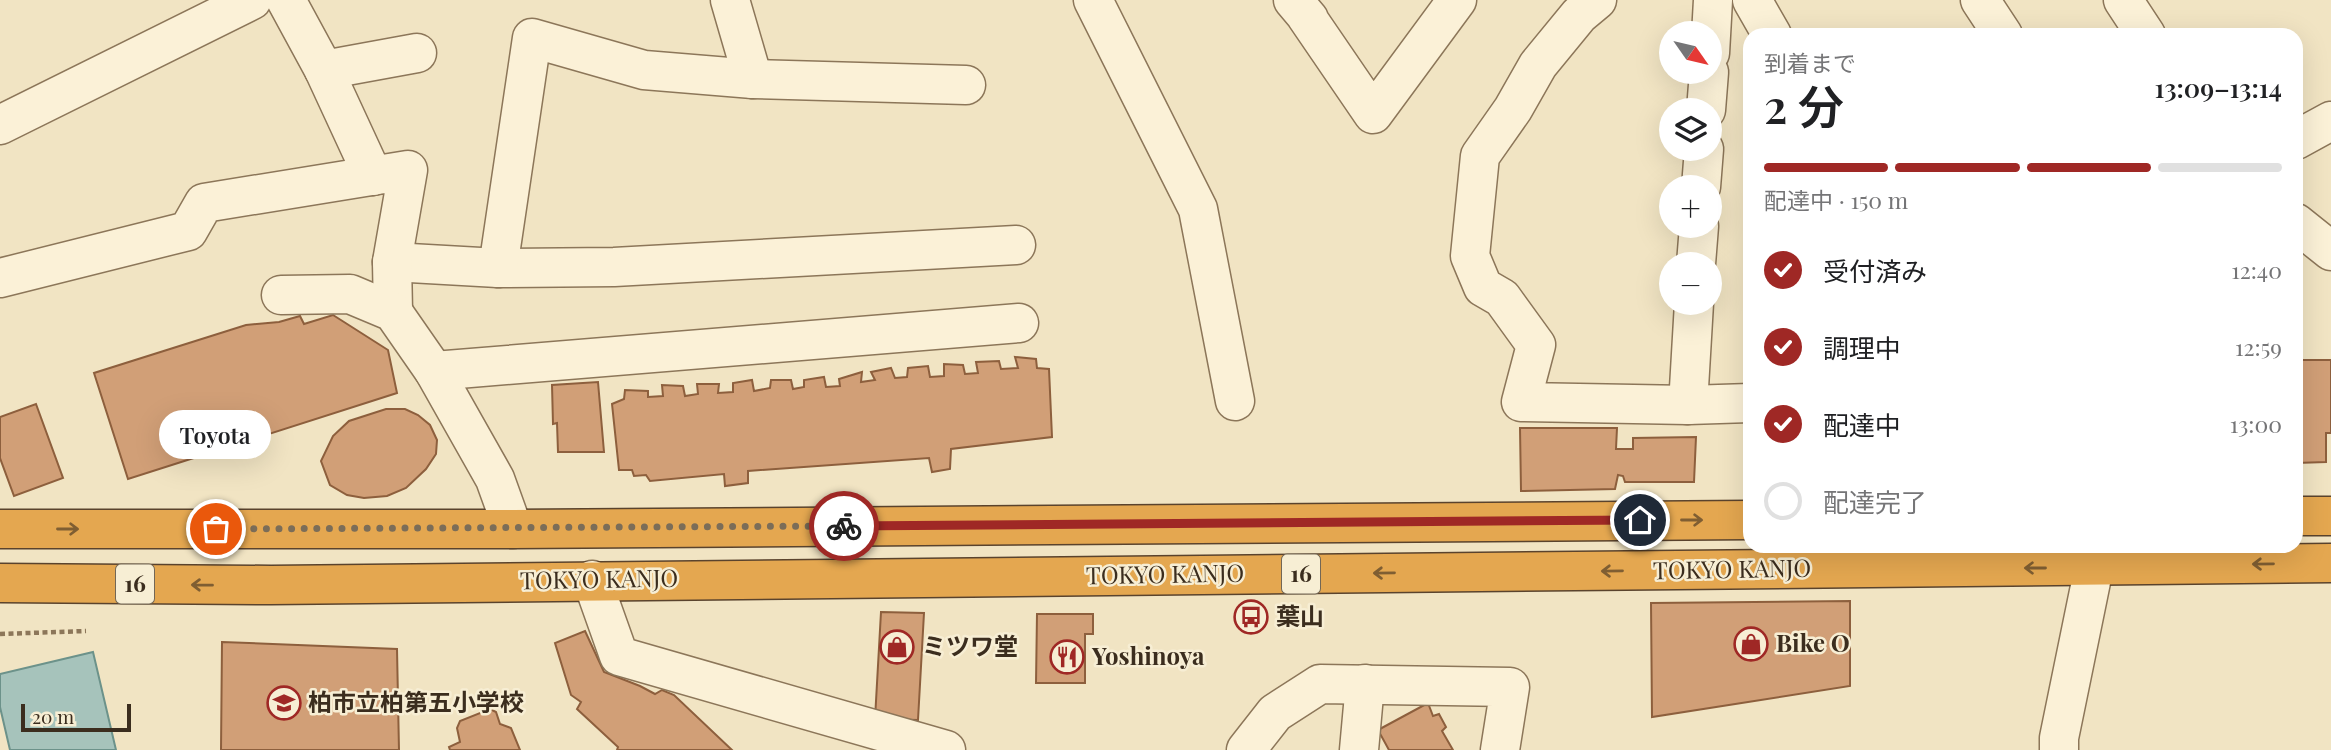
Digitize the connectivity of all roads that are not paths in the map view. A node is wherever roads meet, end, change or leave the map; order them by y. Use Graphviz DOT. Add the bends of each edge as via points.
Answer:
graph roads {
  1 [pos="252,0"];
  2 [pos="286,0"];
  3 [pos="730,0"];
  4 [pos="1093,0"];
  5 [pos="1293,0"];
  6 [pos="1457,0"];
  7 [pos="1597,0"];
  8 [pos="1713,0"];
  9 [pos="1752,0"];
  10 [pos="1980,0"];
  11 [pos="2123,0"];
  12 [pos="1712,21"];
  13 [pos="1768,28"];
  14 [pos="1998,28"];
  15 [pos="2141,28"];
  16 [pos="416,53"];
  17 [pos="324,70"];
  18 [pos="753,79"];
  19 [pos="966,85"];
  20 [pos="2331,121"];
  21 [pos="0,125"];
  22 [pos="2303,136"];
  23 [pos="373,176"];
  24 [pos="2303,229"];
  25 [pos="1016,245"];
  26 [pos="2331,251"];
  27 [pos="392,262"];
  28 [pos="498,268"];
  29 [pos="0,278"];
  30 [pos="281,295"];
  31 [pos="393,312"];
  32 [pos="1693,315"];
  33 [pos="1019,323"];
  34 [pos="434,371"];
  35 [pos="1235,401"];
  36 [pos="1743,403"];
  37 [pos="1688,405"];
  38 [pos="2303,516"];
  39 [pos="2331,516"];
  40 [pos="1743,520"];
  41 [pos="0,529"];
  42 [pos="513,529"];
  43 [pos="1831,558"];
  44 [pos="2331,563"];
  45 [pos="2094,567"];
  46 [pos="592,580"];
  47 [pos="0,583"];
  48 [pos="1365,684"];
  49 [pos="946,750"];
  50 [pos="1246,750"];
  51 [pos="1359,750"];
  52 [pos="1500,750"];
  53 [pos="2059,750"];
  1 -- 21 [label="street"];
  2 -- 17 [label="street"];
  3 -- 18 [label="street"];
  4 -- 35 [label="street" via="1198,209"];
  5 -- 6 [label="street" via="1373,114"];
  7 -- 37 [label="street" via="1538,65 1480,156 1470,256 1483,287 1502,298 1536,345 1521,402"];
  8 -- 12 [label="street"];
  9 -- 13 [label="street"];
  10 -- 14 [label="street"];
  11 -- 15 [label="street"];
  16 -- 17 [label="street"];
  17 -- 23 [label="street"];
  18 -- 19 [label="street"];
  18 -- 28 [label="street" via="644,70 532,38"];
  20 -- 22 [label="street"];
  23 -- 27 [label="street" via="408,170"];
  23 -- 29 [label="street" via="204,203 188,232"];
  24 -- 26 [label="street"];
  25 -- 28 [label="street" via="614,267"];
  27 -- 28 [label="street"];
  27 -- 31 [label="street"];
  30 -- 31 [label="street" via="350,294"];
  31 -- 34 [label="street"];
  32 -- 37 [label="street"];
  33 -- 34 [label="street"];
  34 -- 42 [label="street" via="495,479"];
  36 -- 37 [label="street"];
  38 -- 39 [label="highway"];
  42 -- 40 [label="highway, TOKYO KANJO / 16, one-way"];
  41 -- 42 [label="highway, TOKYO KANJO / 16, one-way"];
  45 -- 43 [label="highway, TOKYO KANJO / 16, one-way"];
  43 -- 46 [label="highway, TOKYO KANJO / 16, one-way"];
  44 -- 45 [label="highway, TOKYO KANJO / 16, one-way"];
  45 -- 53 [label="street"];
  46 -- 47 [label="highway, TOKYO KANJO / 16, one-way"];
  46 -- 49 [label="street" via="618,656"];
  48 -- 50 [label="street" via="1320,684 1275,713"];
  48 -- 51 [label="street"];
  48 -- 52 [label="street" via="1510,687"];
}
